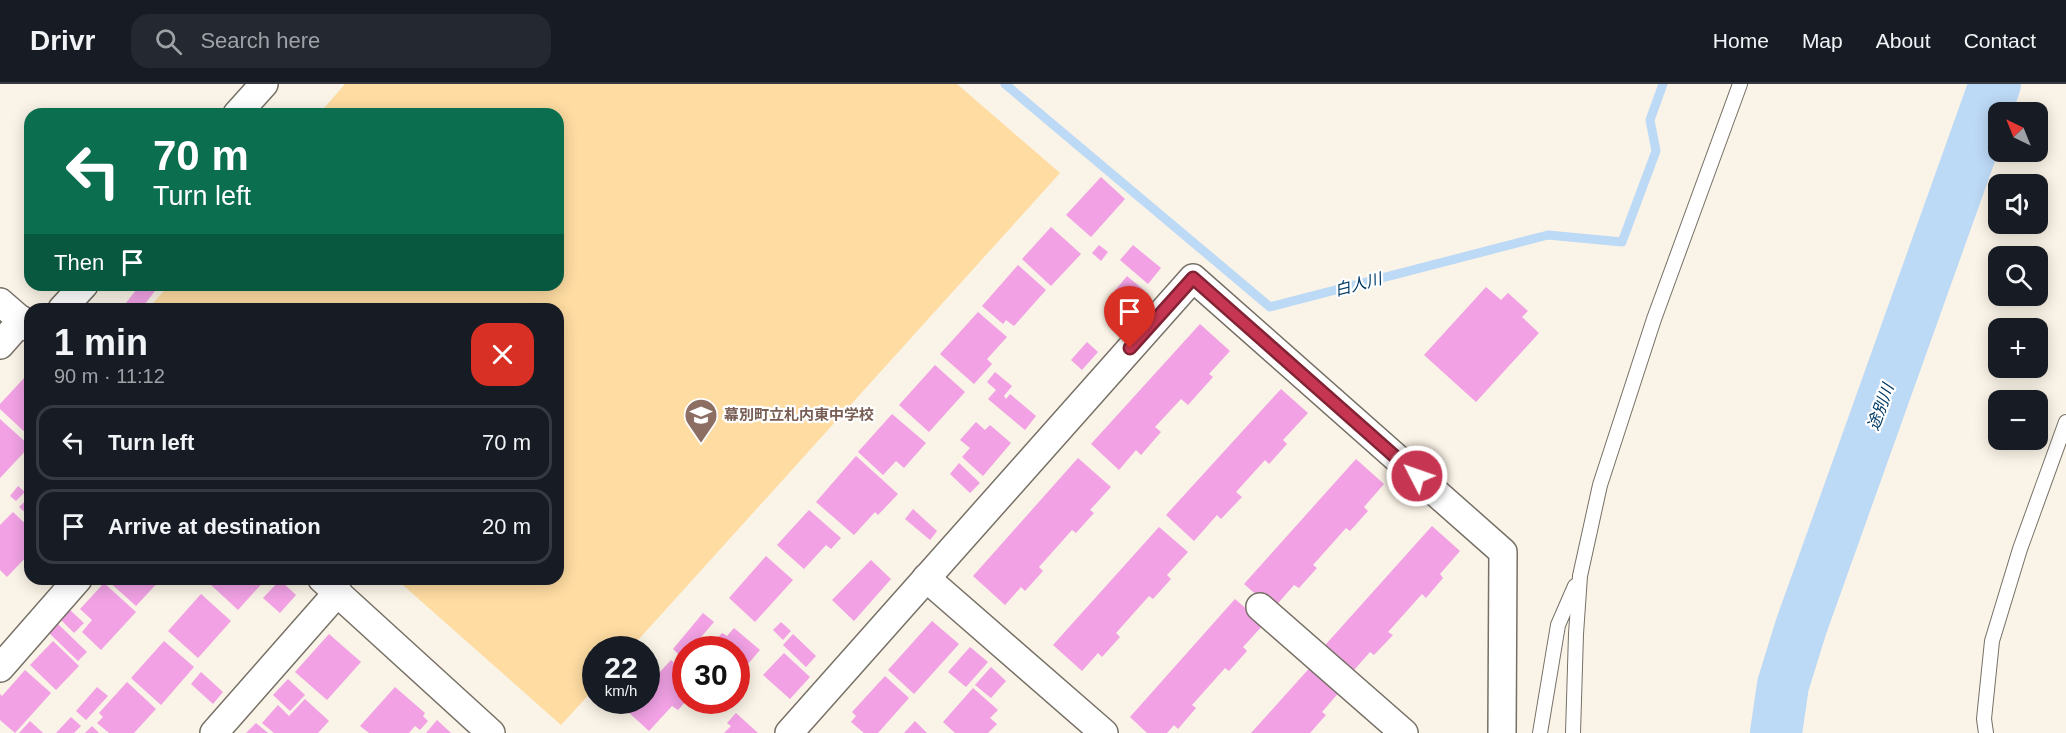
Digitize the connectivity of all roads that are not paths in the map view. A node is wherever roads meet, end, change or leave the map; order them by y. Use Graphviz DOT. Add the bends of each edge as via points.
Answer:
graph roads {
  1 [pos="264,84"];
  2 [pos="1740,84"];
  3 [pos="242,108"];
  4 [pos="78,291"];
  5 [pos="0,302"];
  6 [pos="68,303"];
  7 [pos="24,322"];
  8 [pos="24,326"];
  9 [pos="0,345"];
  10 [pos="2066,422"];
  11 [pos="1580,576"];
  12 [pos="926,578"];
  13 [pos="73,585"];
  14 [pos="330,586"];
  15 [pos="1260,607"];
  16 [pos="0,668"];
  17 [pos="797,730"];
  18 [pos="488,732"];
  19 [pos="214,733"];
  20 [pos="1104,733"];
  21 [pos="1404,733"];
  22 [pos="1502,733"];
  23 [pos="1540,733"];
  24 [pos="1573,733"];
  25 [pos="1986,733"];
  1 -- 3 [label="street"];
  2 -- 11 [label="lane" via="1654,319 1600,485"];
  4 -- 6 [label="street"];
  5 -- 7 [label="street"];
  8 -- 9 [label="street"];
  10 -- 25 [label="lane" via="1992,641"];
  11 -- 23 [label="lane" via="1558,625"];
  11 -- 24 [label="lane"];
  12 -- 17 [label="street"];
  12 -- 20 [label="street"];
  12 -- 22 [label="street" via="1193,278 1503,552"];
  13 -- 16 [label="street"];
  14 -- 18 [label="street"];
  14 -- 19 [label="street"];
  15 -- 21 [label="street"];
}
